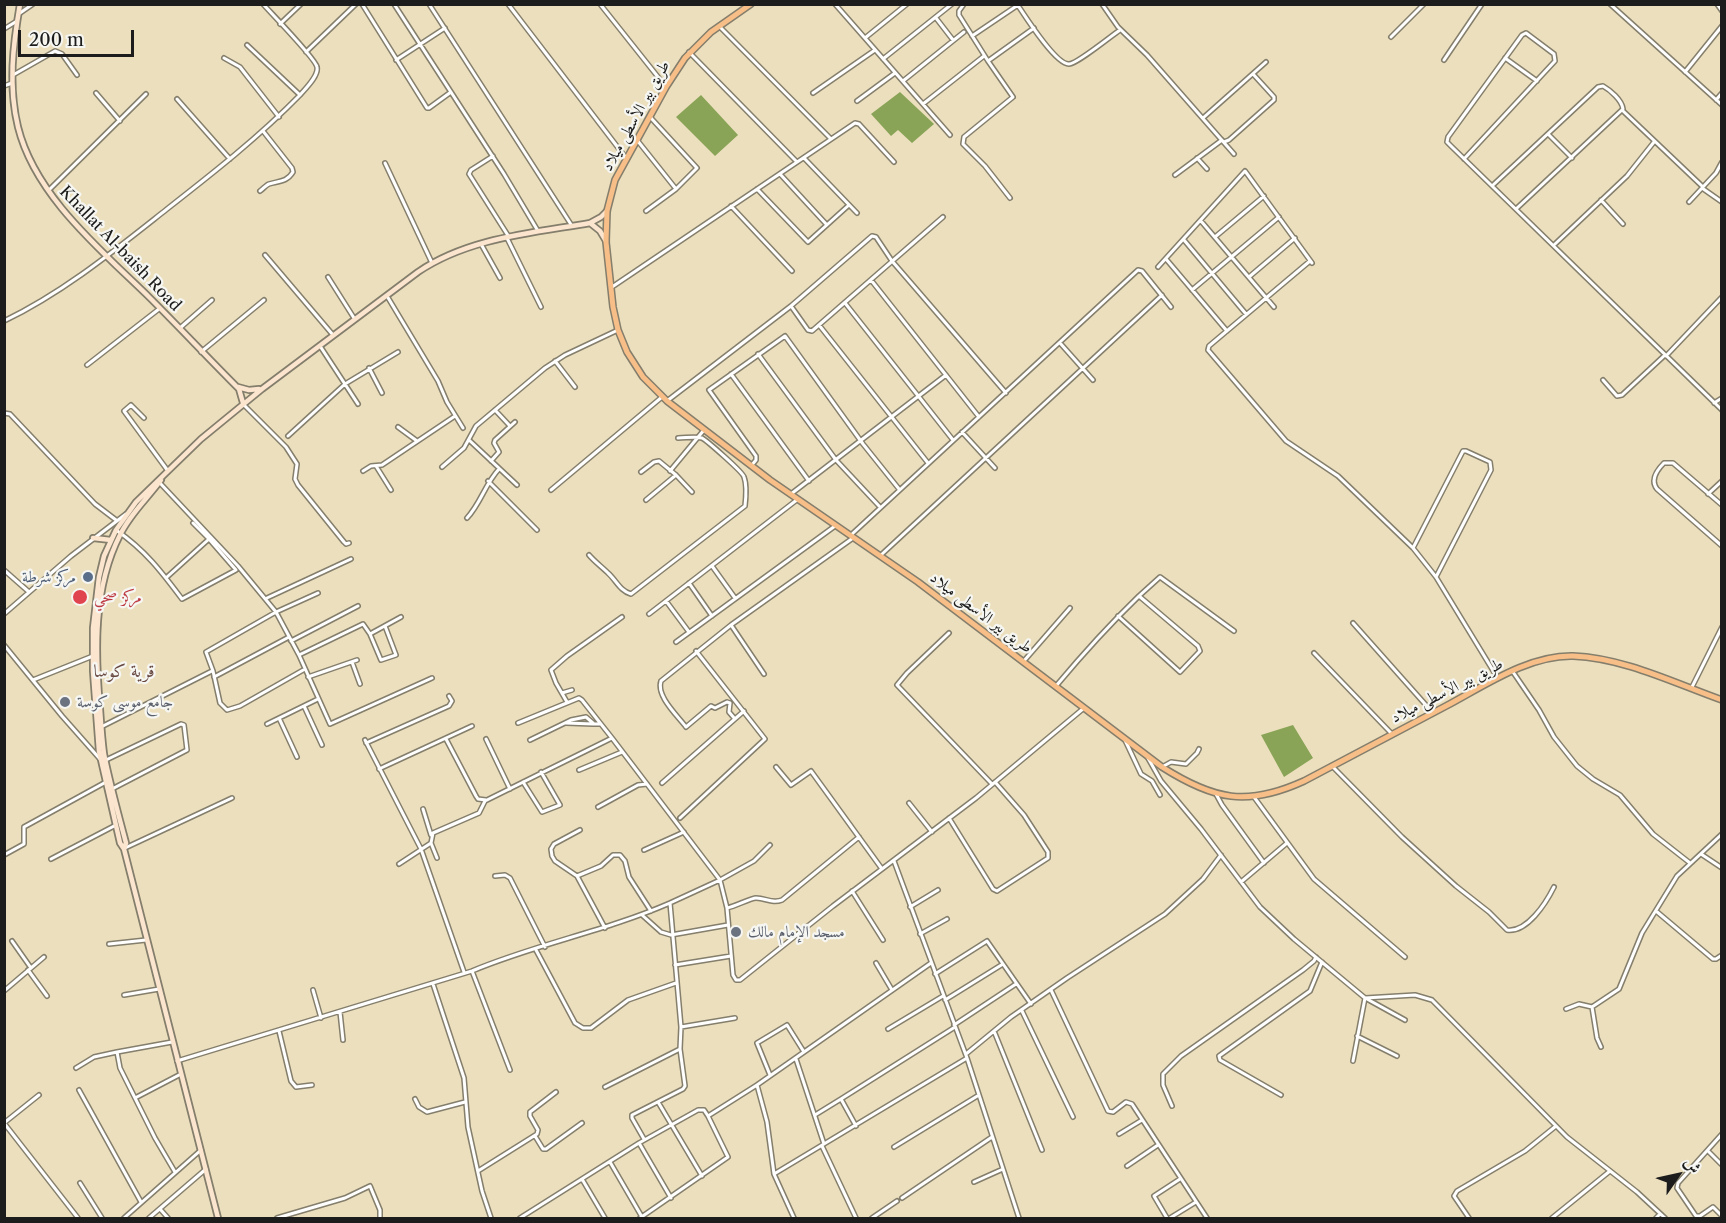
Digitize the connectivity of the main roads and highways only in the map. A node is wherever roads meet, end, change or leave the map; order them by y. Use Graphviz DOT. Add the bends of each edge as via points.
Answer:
graph roads {
  1 [pos="751,4"];
  2 [pos="1722,700"];
  1 -- 2 [label="main road, طريق بير الأسطى ميلاد" via="689,52 615,180 607,211 606,242 618,330 627,352 650,385 704,430 880,555 1162,767 1189,784 1216,794 1254,796 1291,787 1498,679 1549,658 1587,657 1628,666"];
}
